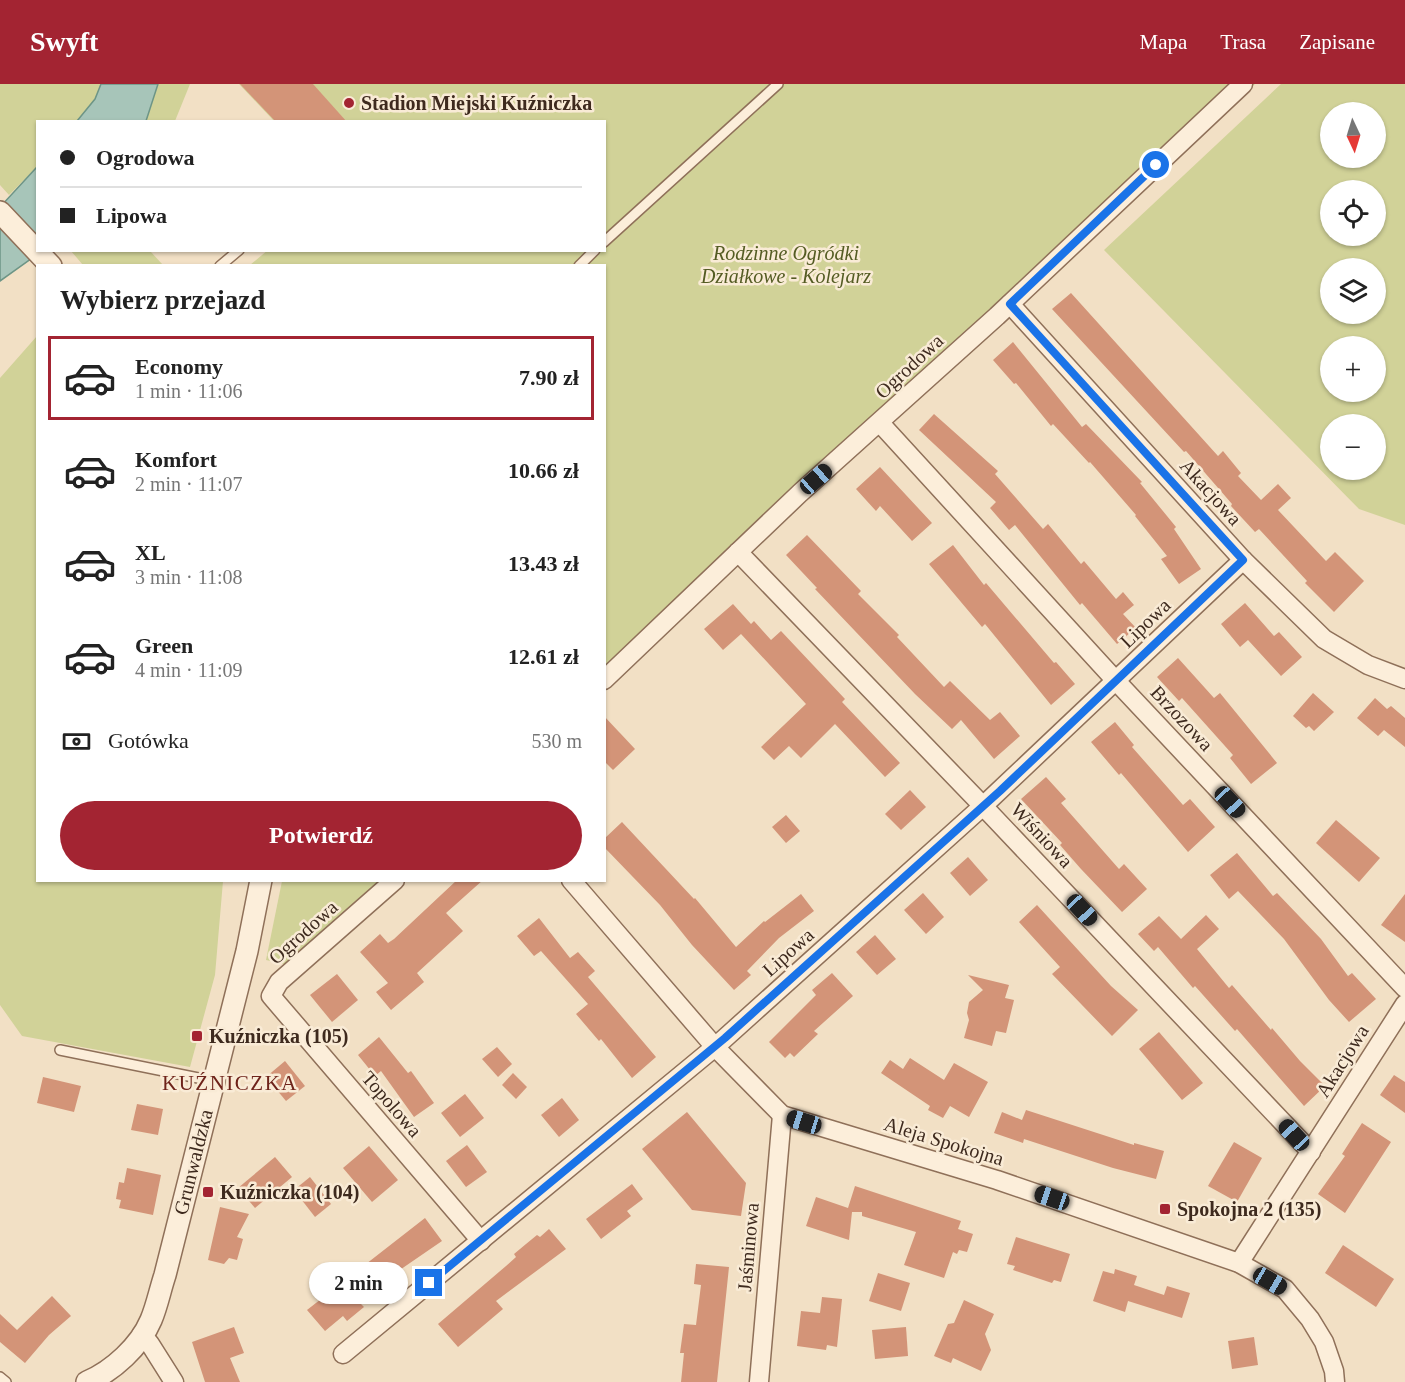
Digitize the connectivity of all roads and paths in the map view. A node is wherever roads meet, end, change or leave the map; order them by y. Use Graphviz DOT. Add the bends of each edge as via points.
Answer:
graph roads {
  1 [pos="778,84"];
  2 [pos="1243,84"];
  3 [pos="0,212"];
  4 [pos="606,240"];
  5 [pos="36,250"];
  6 [pos="38,252"];
  7 [pos="237,252"];
  8 [pos="593,252"];
  9 [pos="49,264"];
  10 [pos="222,264"];
  11 [pos="581,264"];
  12 [pos="1010,304"];
  13 [pos="880,423"];
  14 [pos="738,552"];
  15 [pos="1243,560"];
  16 [pos="606,678"];
  17 [pos="1405,679"];
  18 [pos="1117,682"];
  19 [pos="983,806"];
  20 [pos="261,882"];
  21 [pos="393,882"];
  22 [pos="573,882"];
  23 [pos="1405,988"];
  24 [pos="272,996"];
  25 [pos="1405,1004"];
  26 [pos="715,1047"];
  27 [pos="60,1050"];
  28 [pos="213,1082"];
  29 [pos="782,1115"];
  30 [pos="1311,1152"];
  31 [pos="481,1241"];
  32 [pos="1239,1263"];
  33 [pos="142,1334"];
  34 [pos="343,1354"];
  35 [pos="0,1377"];
  36 [pos="6,1382"];
  37 [pos="87,1382"];
  38 [pos="174,1382"];
  39 [pos="759,1382"];
  40 [pos="1335,1382"];
  1 -- 4 [label="lane"];
  2 -- 12 [label="street, Ogrodowa"];
  3 -- 5 [label="street"];
  6 -- 9 [label="street"];
  7 -- 10 [label="lane"];
  8 -- 11 [label="lane"];
  12 -- 13 [label="street, Ogrodowa"];
  12 -- 15 [label="street, Akacjowa"];
  13 -- 14 [label="street, Ogrodowa"];
  13 -- 18 [label="street, Brzozowa"];
  14 -- 16 [label="street, Ogrodowa"];
  14 -- 19 [label="street, Wiśniowa"];
  15 -- 17 [label="street, Akacjowa" via="1324,639 1368,665"];
  15 -- 18 [label="street, Lipowa"];
  18 -- 19 [label="street, Lipowa"];
  18 -- 23 [label="street, Brzozowa"];
  19 -- 26 [label="street, Lipowa"];
  19 -- 30 [label="street, Wiśniowa"];
  20 -- 28 [label="street, Grunwaldzka"];
  21 -- 24 [label="street, Ogrodowa" via="279,982"];
  22 -- 26 [label="street, Aleja Spokojna"];
  24 -- 31 [label="street, Topolowa"];
  25 -- 30 [label="street, Akacjowa"];
  26 -- 29 [label="street, Aleja Spokojna"];
  26 -- 31 [label="street, Lipowa"];
  27 -- 28 [label="lane"];
  28 -- 33 [label="street, Grunwaldzka" via="165,1275"];
  29 -- 32 [label="street, Aleja Spokojna" via="997,1180"];
  29 -- 39 [label="street, Jaśminowa"];
  30 -- 32 [label="street, Akacjowa"];
  31 -- 34 [label="street, Lipowa"];
  32 -- 40 [label="street, Aleja Spokojna" via="1285,1289 1310,1319 1324,1342"];
  33 -- 37 [label="street, Grunwaldzka" via="112,1368"];
  33 -- 38 [label="street"];
  35 -- 36 [label="lane"];
}
